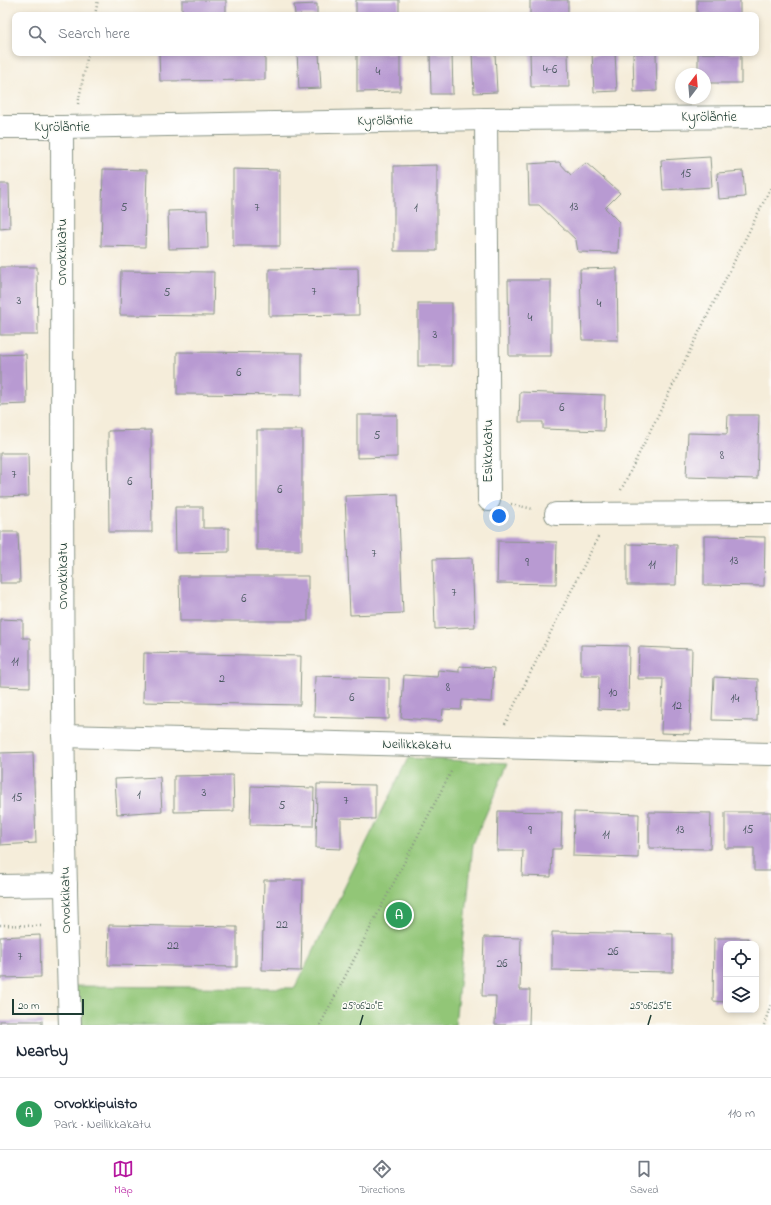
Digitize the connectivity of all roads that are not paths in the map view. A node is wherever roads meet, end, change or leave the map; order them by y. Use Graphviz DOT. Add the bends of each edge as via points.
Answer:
graph roads {
  1 [pos="771,117"];
  2 [pos="486,119"];
  3 [pos="0,127"];
  4 [pos="69,127"];
  5 [pos="489,500"];
  6 [pos="771,513"];
  7 [pos="556,514"];
  8 [pos="63,736"];
  9 [pos="771,754"];
  10 [pos="66,885"];
  11 [pos="0,886"];
  12 [pos="70,1025"];
  1 -- 2 [label="street, Kyröläntie"];
  2 -- 4 [label="street, Kyröläntie"];
  2 -- 5 [label="street, Esikkokatu"];
  3 -- 4 [label="street, Kyröläntie"];
  4 -- 8 [label="street, Orvokkikatu"];
  6 -- 7 [label="street"];
  8 -- 9 [label="street, Neilikkakatu"];
  8 -- 10 [label="street, Orvokkikatu"];
  10 -- 11 [label="street"];
  10 -- 12 [label="street, Orvokkikatu"];
}
